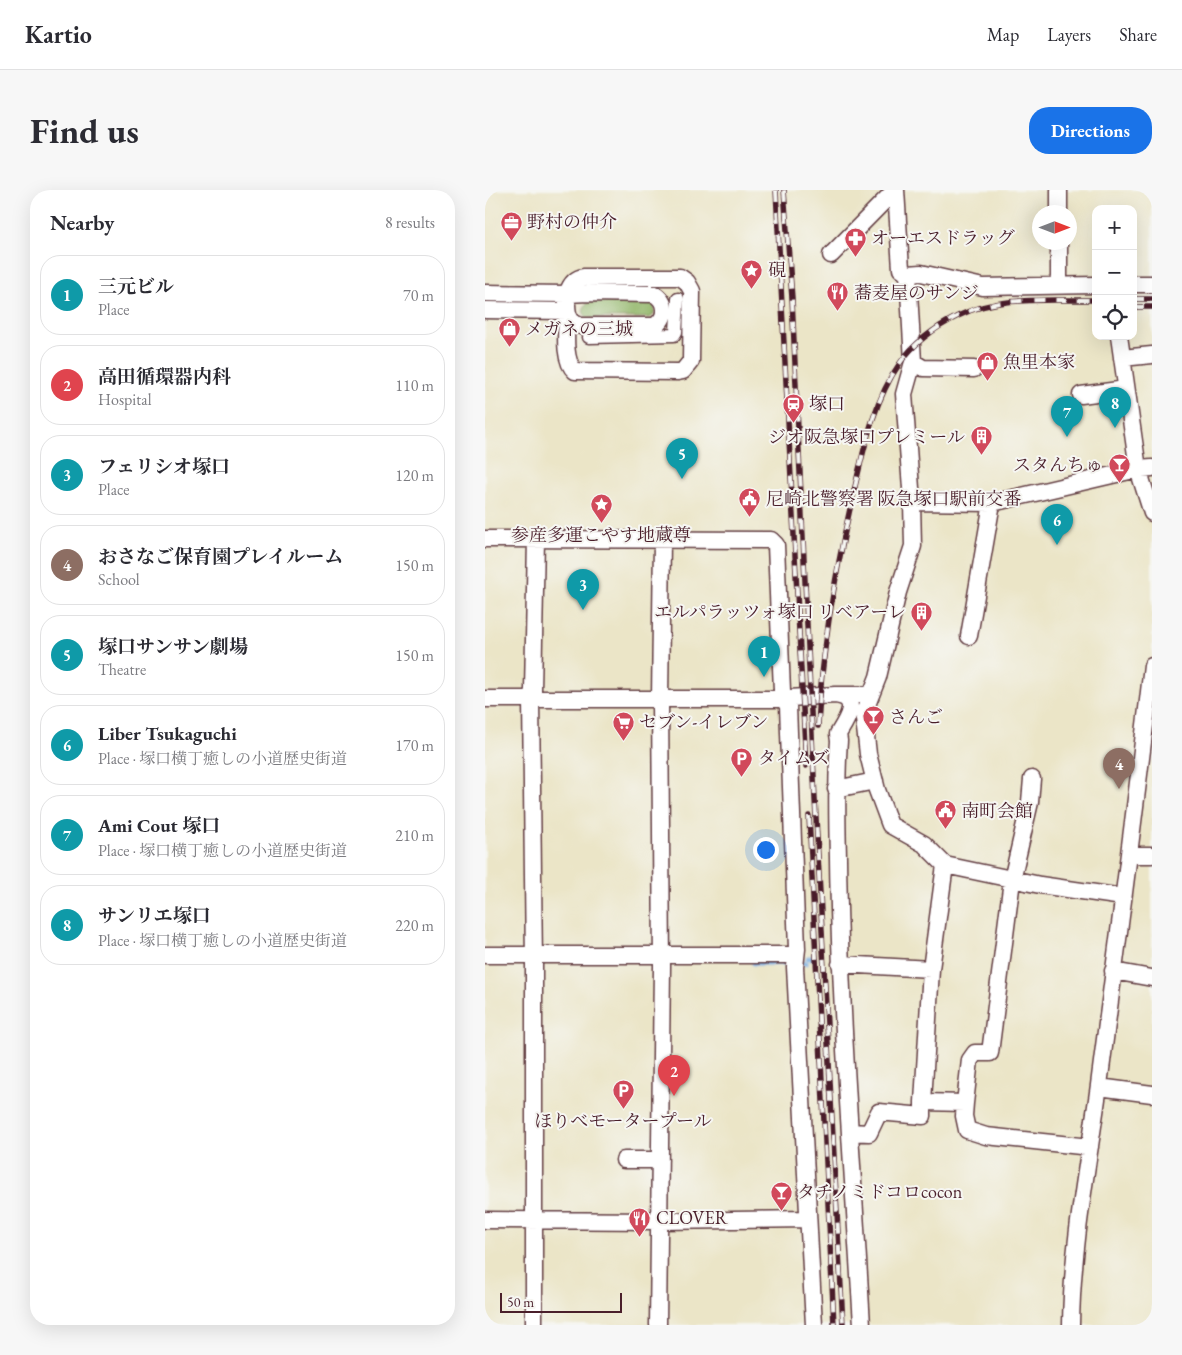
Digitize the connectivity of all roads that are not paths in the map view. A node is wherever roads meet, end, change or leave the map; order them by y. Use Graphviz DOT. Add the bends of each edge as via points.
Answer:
graph roads {
  1 [pos="896,190"];
  2 [pos="1059,190"];
  3 [pos="1059,205"];
  4 [pos="1059,250"];
  5 [pos="831,255"];
  6 [pos="908,274"];
  7 [pos="1137,284"];
  8 [pos="1152,284"];
  9 [pos="1059,285"];
  10 [pos="1092,285"];
  11 [pos="485,293"];
  12 [pos="567,294"];
  13 [pos="677,299"];
  14 [pos="485,310"];
  15 [pos="567,311"];
  16 [pos="589,337"];
  17 [pos="1120,340"];
  18 [pos="1152,355"];
  19 [pos="1122,358"];
  20 [pos="913,362"];
  21 [pos="974,369"];
  22 [pos="1127,389"];
  23 [pos="1081,395"];
  24 [pos="1145,468"];
  25 [pos="912,502"];
  26 [pos="992,503"];
  27 [pos="1152,513"];
  28 [pos="485,539"];
  29 [pos="536,539"];
  30 [pos="662,540"];
  31 [pos="969,636"];
  32 [pos="1152,666"];
  33 [pos="835,695"];
  34 [pos="871,695"];
  35 [pos="783,698"];
  36 [pos="485,699"];
  37 [pos="531,699"];
  38 [pos="660,699"];
  39 [pos="838,734"];
  40 [pos="865,734"];
  41 [pos="1032,779"];
  42 [pos="875,781"];
  43 [pos="836,789"];
  44 [pos="1129,855"];
  45 [pos="1152,855"];
  46 [pos="945,865"];
  47 [pos="1011,880"];
  48 [pos="1123,897"];
  49 [pos="485,955"];
  50 [pos="534,959"];
  51 [pos="662,960"];
  52 [pos="795,961"];
  53 [pos="840,964"];
  54 [pos="931,969"];
  55 [pos="1113,971"];
  56 [pos="1152,978"];
  57 [pos="1099,1087"];
  58 [pos="1152,1094"];
  59 [pos="923,1102"];
  60 [pos="965,1103"];
  61 [pos="850,1132"];
  62 [pos="1090,1147"];
  63 [pos="624,1160"];
  64 [pos="660,1160"];
  65 [pos="808,1219"];
  66 [pos="485,1220"];
  67 [pos="533,1220"];
  68 [pos="660,1221"];
  69 [pos="533,1325"];
  70 [pos="658,1325"];
  71 [pos="814,1325"];
  72 [pos="862,1325"];
  73 [pos="1071,1325"];
  1 -- 5 [label="street"];
  1 -- 6 [label="street" via="901,269"];
  2 -- 3 [label="street"];
  4 -- 9 [label="street"];
  6 -- 9 [label="street" via="921,273 983,287"];
  6 -- 20 [label="street"];
  7 -- 8 [label="street"];
  9 -- 10 [label="street"];
  11 -- 12 [label="street"];
  12 -- 15 [label="street"];
  12 -- 15 [label="street" via="654,294 663,302 664,312 661,321 654,326 581,326 571,322"];
  12 -- 15 [label="street" via="576,279 584,277 680,277 692,291 691,361 678,372 575,371 567,356"];
  13 -- 16 [label="street" via="674,335"];
  14 -- 15 [label="street"];
  17 -- 19 [label="street"];
  18 -- 19 [label="street"];
  19 -- 22 [label="street"];
  20 -- 21 [label="street" via="923,368"];
  20 -- 25 [label="street" via="904,394"];
  22 -- 23 [label="street"];
  22 -- 24 [label="street"];
  24 -- 26 [label="street"];
  24 -- 27 [label="street"];
  25 -- 26 [label="street"];
  25 -- 34 [label="street" via="913,546"];
  26 -- 31 [label="street"];
  28 -- 29 [label="street"];
  29 -- 30 [label="street"];
  29 -- 37 [label="street"];
  30 -- 35 [label="street" via="771,540 777,545"];
  30 -- 38 [label="street"];
  32 -- 44 [label="street"];
  33 -- 34 [label="street"];
  33 -- 35 [label="street"];
  33 -- 39 [label="street" via="844,697 850,709"];
  34 -- 40 [label="street" via="865,710"];
  35 -- 38 [label="street"];
  35 -- 52 [label="street" via="788,706"];
  36 -- 37 [label="street"];
  37 -- 38 [label="street"];
  37 -- 50 [label="street"];
  38 -- 51 [label="street"];
  39 -- 40 [label="street" via="854,727"];
  39 -- 43 [label="street"];
  40 -- 42 [label="street"];
  41 -- 47 [label="street" via="1030,802"];
  42 -- 43 [label="street"];
  42 -- 46 [label="street" via="890,825 924,844"];
  43 -- 53 [label="street"];
  44 -- 45 [label="street"];
  44 -- 48 [label="street"];
  46 -- 47 [label="street"];
  46 -- 54 [label="street"];
  47 -- 48 [label="street"];
  47 -- 60 [label="street" via="989,1053 975,1053 970,1060"];
  48 -- 55 [label="street"];
  49 -- 50 [label="street"];
  50 -- 51 [label="street"];
  50 -- 67 [label="street"];
  51 -- 52 [label="street"];
  51 -- 64 [label="street"];
  52 -- 65 [label="street"];
  53 -- 54 [label="street"];
  53 -- 61 [label="street"];
  54 -- 59 [label="street"];
  55 -- 56 [label="street"];
  55 -- 57 [label="street"];
  57 -- 58 [label="street"];
  57 -- 62 [label="street"];
  59 -- 60 [label="street"];
  59 -- 61 [label="street" via="923,1116 879,1112 869,1133"];
  60 -- 62 [label="street" via="967,1130 986,1136"];
  61 -- 72 [label="street"];
  62 -- 73 [label="street" via="1075,1247"];
  63 -- 64 [label="street"];
  64 -- 68 [label="street"];
  65 -- 68 [label="street"];
  65 -- 71 [label="street"];
  66 -- 67 [label="street"];
  67 -- 68 [label="street"];
  67 -- 69 [label="street"];
  68 -- 70 [label="street"];
}
